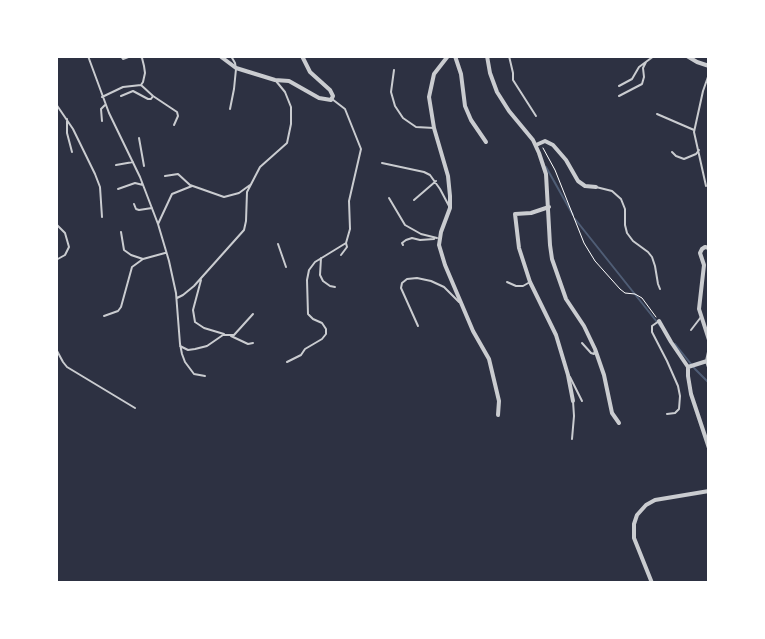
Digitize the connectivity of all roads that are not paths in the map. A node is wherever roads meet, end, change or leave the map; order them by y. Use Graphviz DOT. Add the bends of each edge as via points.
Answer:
graph roads {
  1 [pos="88,56"];
  2 [pos="121,56"];
  3 [pos="131,56"];
  4 [pos="139,56"];
  5 [pos="220,56"];
  6 [pos="231,56"];
  7 [pos="302,56"];
  8 [pos="448,56"];
  9 [pos="455,56"];
  10 [pos="487,56"];
  11 [pos="509,56"];
  12 [pos="654,56"];
  13 [pos="687,56"];
  14 [pos="144,57"];
  15 [pos="646,62"];
  16 [pos="709,66"];
  17 [pos="236,68"];
  18 [pos="394,70"];
  19 [pos="709,74"];
  20 [pos="275,80"];
  21 [pos="141,85"];
  22 [pos="619,86"];
  23 [pos="121,96"];
  24 [pos="153,96"];
  25 [pos="619,96"];
  26 [pos="102,97"];
  27 [pos="332,99"];
  28 [pos="56,104"];
  29 [pos="105,105"];
  30 [pos="230,109"];
  31 [pos="657,114"];
  32 [pos="536,116"];
  33 [pos="67,119"];
  34 [pos="102,121"];
  35 [pos="174,125"];
  36 [pos="434,128"];
  37 [pos="694,130"];
  38 [pos="139,138"];
  39 [pos="486,142"];
  40 [pos="536,145"];
  41 [pos="699,150"];
  42 [pos="72,152"];
  43 [pos="672,152"];
  44 [pos="133,162"];
  45 [pos="382,162"];
  46 [pos="116,165"];
  47 [pos="144,166"];
  48 [pos="165,176"];
  49 [pos="436,181"];
  50 [pos="251,183"];
  51 [pos="143,185"];
  52 [pos="192,186"];
  53 [pos="706,186"];
  54 [pos="596,187"];
  55 [pos="118,189"];
  56 [pos="389,198"];
  57 [pos="414,200"];
  58 [pos="134,204"];
  59 [pos="152,208"];
  60 [pos="450,208"];
  61 [pos="549,208"];
  62 [pos="102,216"];
  63 [pos="56,224"];
  64 [pos="158,224"];
  65 [pos="121,232"];
  66 [pos="346,243"];
  67 [pos="278,244"];
  68 [pos="403,245"];
  69 [pos="709,248"];
  70 [pos="166,253"];
  71 [pos="341,255"];
  72 [pos="321,258"];
  73 [pos="143,259"];
  74 [pos="56,260"];
  75 [pos="286,267"];
  76 [pos="202,277"];
  77 [pos="507,282"];
  78 [pos="530,282"];
  79 [pos="335,287"];
  80 [pos="660,289"];
  81 [pos="177,298"];
  82 [pos="463,306"];
  83 [pos="253,314"];
  84 [pos="104,316"];
  85 [pos="701,317"];
  86 [pos="659,321"];
  87 [pos="418,326"];
  88 [pos="691,330"];
  89 [pos="226,335"];
  90 [pos="231,336"];
  91 [pos="709,340"];
  92 [pos="253,343"];
  93 [pos="582,343"];
  94 [pos="180,346"];
  95 [pos="56,348"];
  96 [pos="596,349"];
  97 [pos="709,352"];
  98 [pos="707,361"];
  99 [pos="287,362"];
  100 [pos="688,367"];
  101 [pos="709,367"];
  102 [pos="568,375"];
  103 [pos="205,376"];
  104 [pos="582,401"];
  105 [pos="573,402"];
  106 [pos="135,408"];
  107 [pos="667,414"];
  108 [pos="498,415"];
  109 [pos="619,423"];
  110 [pos="572,439"];
  111 [pos="709,448"];
  112 [pos="709,490"];
  113 [pos="652,583"];
  1 -- 26 [label="lane"];
  2 -- 3 [label="lane" via="123,59"];
  4 -- 14 [label="lane"];
  5 -- 17 [label="street"];
  6 -- 17 [label="lane"];
  7 -- 27 [label="street" via="310,72 330,90"];
  8 -- 36 [label="street" via="437,69 431,85"];
  9 -- 39 [label="street" via="465,106"];
  10 -- 40 [label="street" via="497,92"];
  11 -- 32 [label="lane" via="513,80"];
  12 -- 15 [label="lane"];
  13 -- 16 [label="street"];
  14 -- 21 [label="lane" via="145,80"];
  15 -- 22 [label="lane" via="632,79"];
  15 -- 25 [label="lane" via="642,84"];
  17 -- 20 [label="street"];
  17 -- 30 [label="lane"];
  18 -- 36 [label="lane" via="391,92 403,118 416,127"];
  19 -- 37 [label="lane"];
  20 -- 27 [label="street" via="289,80 319,98"];
  20 -- 50 [label="lane" via="291,107 289,138 283,148 260,167"];
  21 -- 24 [label="lane"];
  21 -- 26 [label="lane" via="123,87"];
  23 -- 24 [label="lane" via="133,92 148,99"];
  24 -- 35 [label="lane" via="177,112"];
  26 -- 29 [label="lane"];
  27 -- 66 [label="lane" via="345,109 361,149 349,201 350,229"];
  28 -- 33 [label="lane"];
  29 -- 34 [label="lane" via="101,109"];
  29 -- 44 [label="lane"];
  31 -- 37 [label="lane"];
  33 -- 42 [label="lane"];
  33 -- 62 [label="lane" via="100,187"];
  36 -- 60 [label="street" via="448,176"];
  37 -- 41 [label="lane"];
  38 -- 47 [label="lane"];
  40 -- 54 [label="street" via="548,142 566,160 578,181 585,186"];
  40 -- 61 [label="street" via="546,174"];
  41 -- 43 [label="lane" via="684,159"];
  41 -- 53 [label="lane"];
  44 -- 46 [label="lane"];
  44 -- 51 [label="lane"];
  45 -- 49 [label="lane" via="424,172"];
  48 -- 52 [label="lane" via="178,174"];
  49 -- 57 [label="lane"];
  49 -- 60 [label="lane"];
  50 -- 52 [label="lane" via="239,193 224,197"];
  50 -- 76 [label="lane" via="247,192 244,230"];
  51 -- 55 [label="lane" via="136,183"];
  51 -- 59 [label="lane"];
  52 -- 64 [label="lane" via="172,194"];
  54 -- 80 [label="lane" via="612,191 621,199 626,230 633,241 652,257"];
  56 -- 68 [label="lane" via="405,225 436,238 412,238"];
  58 -- 59 [label="lane" via="139,210"];
  59 -- 64 [label="lane"];
  60 -- 82 [label="street" via="439,245"];
  61 -- 78 [label="street" via="516,214 519,248"];
  61 -- 96 [label="street" via="550,245 563,291"];
  63 -- 74 [label="lane" via="65,233 69,247 67,253"];
  64 -- 70 [label="lane"];
  65 -- 73 [label="lane" via="124,250"];
  66 -- 71 [label="lane"];
  66 -- 72 [label="lane"];
  67 -- 75 [label="lane"];
  69 -- 85 [label="street" via="705,247 700,253 704,265"];
  70 -- 73 [label="lane"];
  70 -- 81 [label="lane"];
  72 -- 79 [label="lane" via="320,275 323,281"];
  72 -- 99 [label="lane" via="309,270 308,311 313,319 322,323 326,334"];
  73 -- 84 [label="lane" via="131,269 119,309"];
  76 -- 81 [label="lane"];
  76 -- 89 [label="lane" via="193,310 195,322"];
  77 -- 78 [label="lane" via="523,286"];
  78 -- 102 [label="street" via="555,330"];
  81 -- 94 [label="lane"];
  82 -- 87 [label="lane" via="444,287 428,280 407,279 400,288"];
  82 -- 108 [label="street" via="489,359 499,401"];
  83 -- 90 [label="lane"];
  85 -- 88 [label="lane"];
  85 -- 91 [label="street"];
  86 -- 100 [label="street"];
  86 -- 107 [label="lane" via="652,326 652,332 680,396 678,409"];
  89 -- 90 [label="lane"];
  89 -- 94 [label="lane" via="195,349"];
  90 -- 92 [label="lane"];
  93 -- 96 [label="lane" via="592,354"];
  94 -- 103 [label="lane" via="185,362 194,374"];
  95 -- 106 [label="lane" via="67,367"];
  96 -- 109 [label="street" via="612,413"];
  97 -- 98 [label="street"];
  98 -- 100 [label="street"];
  98 -- 101 [label="street"];
  100 -- 111 [label="street" via="689,384"];
  102 -- 104 [label="lane"];
  102 -- 105 [label="street"];
  105 -- 110 [label="lane"];
  112 -- 113 [label="street" via="655,500 637,515 634,538"];
}
